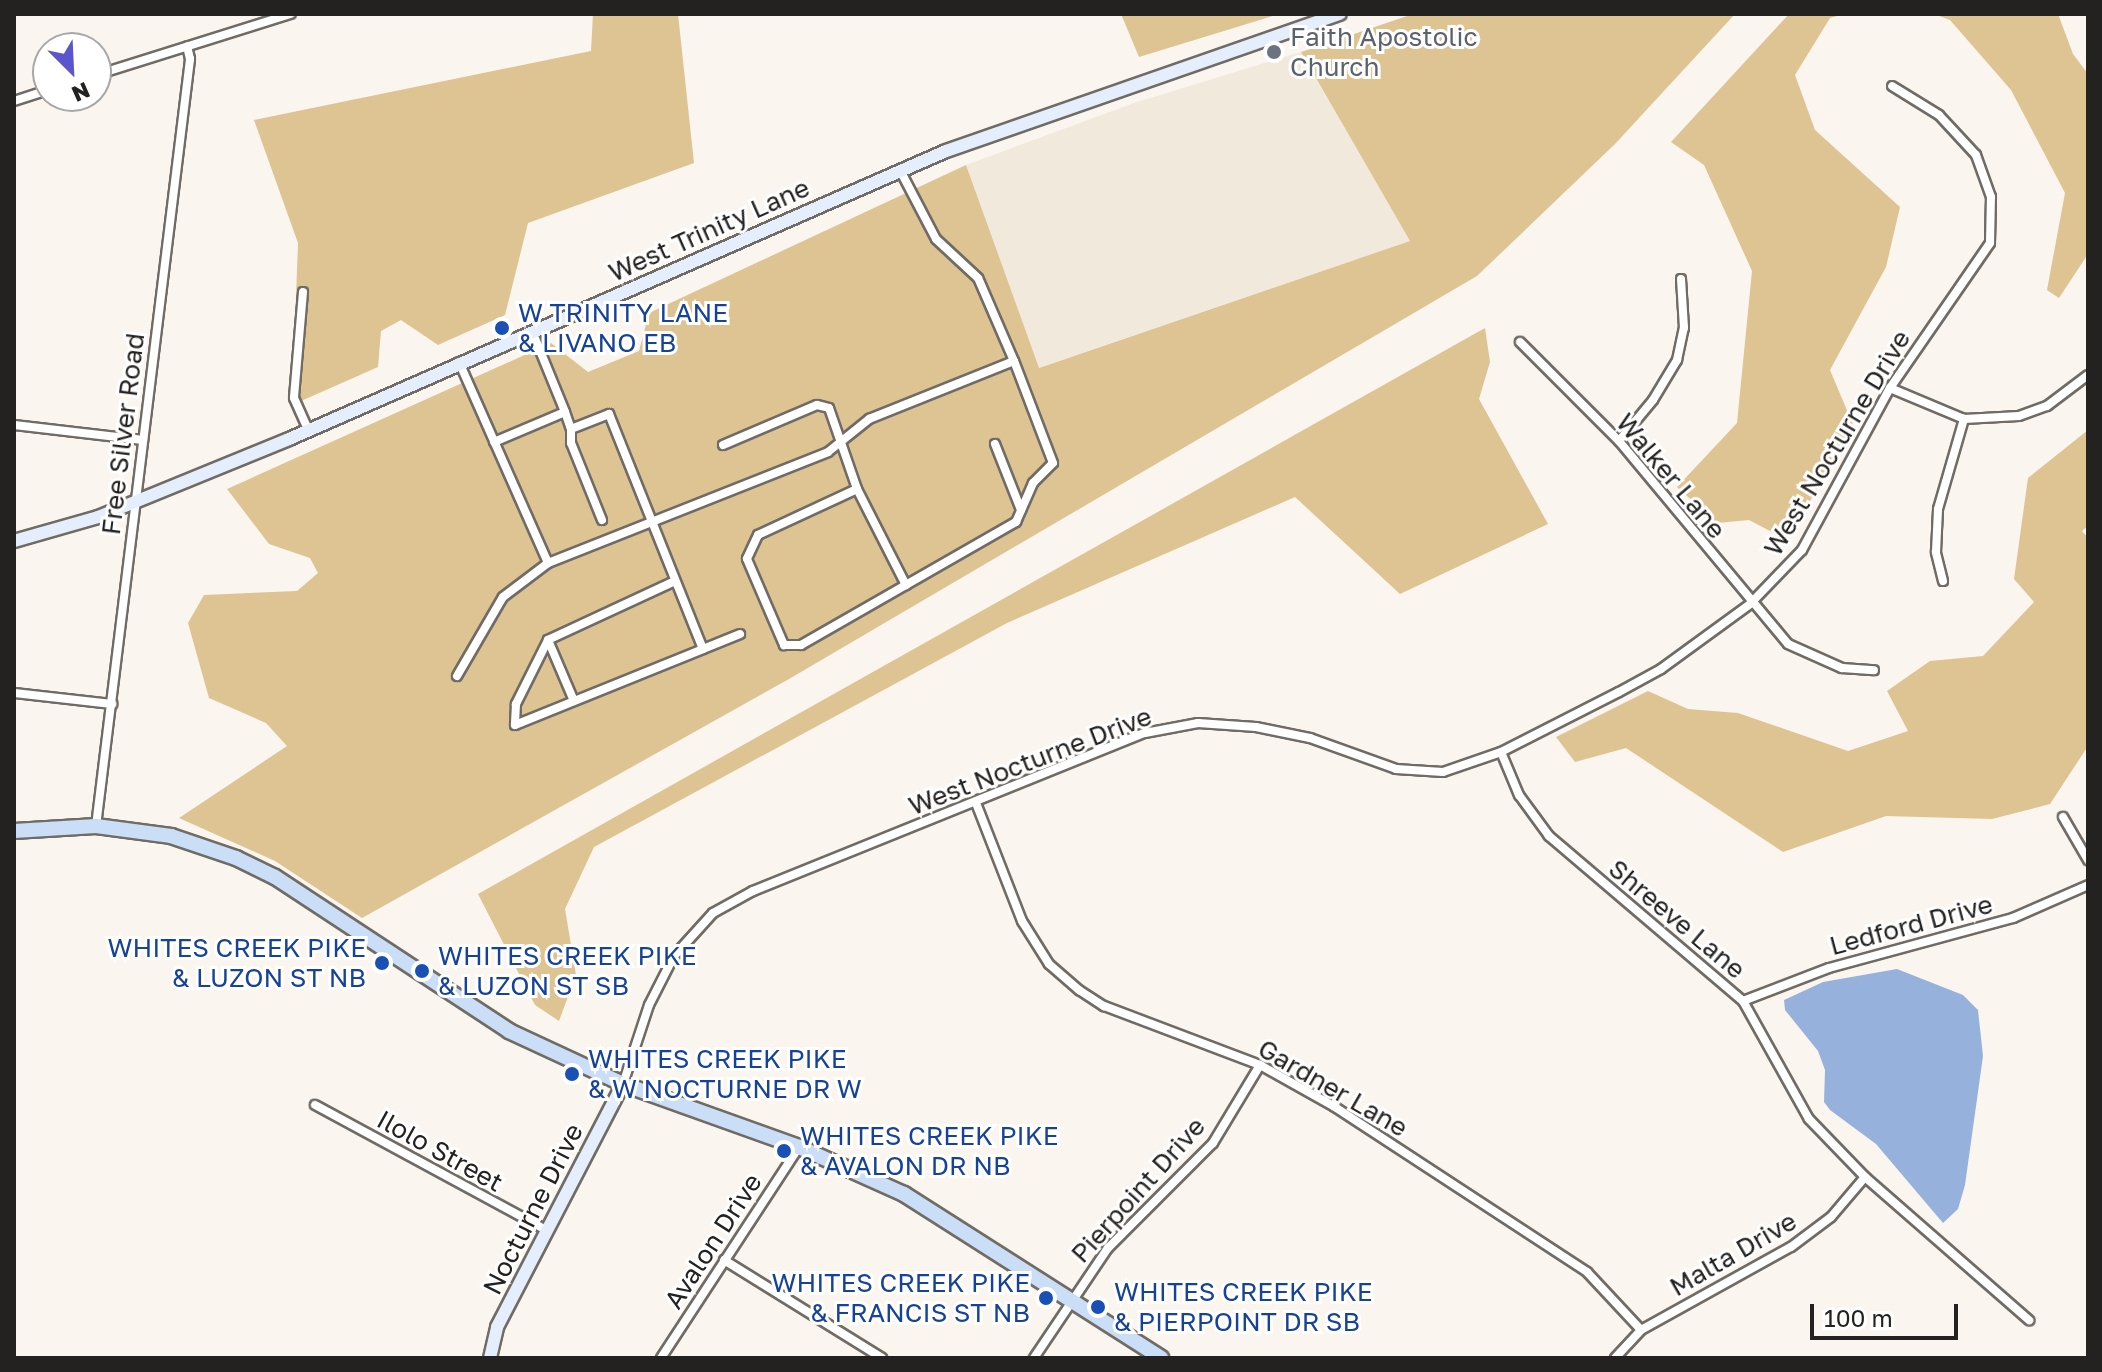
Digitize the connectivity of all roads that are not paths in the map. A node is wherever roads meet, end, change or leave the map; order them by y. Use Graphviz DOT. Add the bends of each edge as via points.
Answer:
graph roads {
  1 [pos="291,14"];
  2 [pos="1340,14"];
  3 [pos="187,46"];
  4 [pos="112,70"];
  5 [pos="1892,86"];
  6 [pos="900,170"];
  7 [pos="1681,279"];
  8 [pos="303,292"];
  9 [pos="532,331"];
  10 [pos="1520,342"];
  11 [pos="1014,361"];
  12 [pos="459,362"];
  13 [pos="2088,375"];
  14 [pos="1890,388"];
  15 [pos="565,412"];
  16 [pos="1964,419"];
  17 [pos="14,425"];
  18 [pos="571,429"];
  19 [pos="308,430"];
  20 [pos="143,440"];
  21 [pos="1619,441"];
  22 [pos="494,442"];
  23 [pos="840,444"];
  24 [pos="995,444"];
  25 [pos="723,445"];
  26 [pos="857,489"];
  27 [pos="134,503"];
  28 [pos="1021,510"];
  29 [pos="602,520"];
  30 [pos="651,523"];
  31 [pos="14,541"];
  32 [pos="548,563"];
  33 [pos="675,581"];
  34 [pos="1943,581"];
  35 [pos="906,585"];
  36 [pos="1750,604"];
  37 [pos="740,634"];
  38 [pos="548,640"];
  39 [pos="703,649"];
  40 [pos="1874,670"];
  41 [pos="457,676"];
  42 [pos="14,693"];
  43 [pos="574,701"];
  44 [pos="112,704"];
  45 [pos="1501,752"];
  46 [pos="976,803"];
  47 [pos="2063,817"];
  48 [pos="96,826"];
  49 [pos="14,831"];
  50 [pos="2088,860"];
  51 [pos="2088,885"];
  52 [pos="1743,1001"];
  53 [pos="1260,1065"];
  54 [pos="623,1084"];
  55 [pos="315,1105"];
  56 [pos="799,1147"];
  57 [pos="1865,1177"];
  58 [pos="546,1230"];
  59 [pos="724,1260"];
  60 [pos="1070,1300"];
  61 [pos="2029,1320"];
  62 [pos="1641,1330"];
  63 [pos="490,1358"];
  64 [pos="661,1358"];
  65 [pos="882,1358"];
  66 [pos="1034,1358"];
  67 [pos="1161,1358"];
  68 [pos="1615,1358"];
  1 -- 3 [label="street"];
  2 -- 6 [label="main road, West Trinity Lane" via="1069,104"];
  3 -- 4 [label="street"];
  3 -- 20 [label="street, Free Silver Road"];
  5 -- 14 [label="street, West Nocturne Drive" via="1939,115 1976,155 1991,197 1990,243"];
  6 -- 9 [label="main road, West Trinity Lane"];
  6 -- 11 [label="street" via="936,239 978,278"];
  7 -- 21 [label="street" via="1684,328 1677,360"];
  8 -- 19 [label="street" via="294,398"];
  9 -- 12 [label="main road, West Trinity Lane"];
  9 -- 15 [label="street"];
  10 -- 21 [label="street, Walker Lane"];
  11 -- 23 [label="street" via="869,419"];
  11 -- 28 [label="street" via="1053,463 1033,483"];
  12 -- 19 [label="main road, West Trinity Lane"];
  12 -- 22 [label="street"];
  13 -- 16 [label="street" via="2047,406 2019,416"];
  14 -- 16 [label="street"];
  14 -- 36 [label="street, West Nocturne Drive" via="1802,550"];
  15 -- 18 [label="street"];
  15 -- 22 [label="street"];
  16 -- 34 [label="street" via="1938,509 1936,552"];
  17 -- 20 [label="street"];
  18 -- 29 [label="street" via="571,443"];
  18 -- 30 [label="street" via="609,414"];
  19 -- 27 [label="main road, West Trinity Lane"];
  20 -- 27 [label="street, Free Silver Road"];
  21 -- 36 [label="street, Walker Lane"];
  22 -- 32 [label="street"];
  23 -- 25 [label="street" via="829,408 817,405"];
  23 -- 26 [label="street"];
  23 -- 30 [label="street"];
  24 -- 28 [label="street"];
  26 -- 35 [label="street"];
  26 -- 35 [label="street" via="758,535 752,546 747,559 784,645 801,645"];
  27 -- 31 [label="main road, West Trinity Lane"];
  27 -- 44 [label="street, Free Silver Road"];
  28 -- 35 [label="street" via="1016,522"];
  30 -- 32 [label="street"];
  30 -- 33 [label="street"];
  32 -- 41 [label="street" via="503,597"];
  33 -- 38 [label="street"];
  33 -- 39 [label="street"];
  36 -- 40 [label="street, Walker Lane" via="1788,644 1817,661"];
  36 -- 45 [label="street, West Nocturne Drive" via="1661,669"];
  37 -- 39 [label="street"];
  38 -- 43 [label="street"];
  38 -- 43 [label="street" via="516,704 515,725"];
  39 -- 43 [label="street"];
  42 -- 44 [label="street"];
  44 -- 48 [label="street, Free Silver Road"];
  45 -- 46 [label="street, West Nocturne Drive" via="1443,772 1396,769 1310,738 1198,723 1145,733"];
  45 -- 52 [label="street, Shreeve Lane" via="1519,795 1549,836"];
  46 -- 53 [label="street, Gardner Lane" via="1022,921 1049,964 1104,1006"];
  46 -- 54 [label="street, West Nocturne Drive" via="782,878 713,913 683,943 661,977"];
  47 -- 50 [label="street"];
  48 -- 49 [label="main road"];
  48 -- 54 [label="main road" via="171,836 275,877 464,1006"];
  51 -- 52 [label="street, Ledford Drive" via="2013,918 1829,968"];
  52 -- 57 [label="street, Shreeve Lane" via="1799,1104"];
  53 -- 60 [label="street, Pierpoint Drive" via="1213,1143 1108,1248"];
  53 -- 62 [label="street, Gardner Lane" via="1335,1107 1554,1249 1608,1292"];
  54 -- 56 [label="main road"];
  54 -- 58 [label="main road, Nocturne Drive"];
  55 -- 58 [label="street, Ilolo Street"];
  56 -- 59 [label="street, Avalon Drive"];
  56 -- 60 [label="main road" via="904,1194"];
  57 -- 61 [label="street, Shreeve Lane"];
  57 -- 62 [label="street, Malta Drive" via="1831,1217 1791,1247"];
  58 -- 63 [label="main road, Nocturne Drive" via="497,1327"];
  59 -- 64 [label="street, Avalon Drive"];
  59 -- 65 [label="street"];
  60 -- 66 [label="street, Pierpoint Drive"];
  60 -- 67 [label="main road"];
  62 -- 68 [label="street, Malta Drive"];
}
